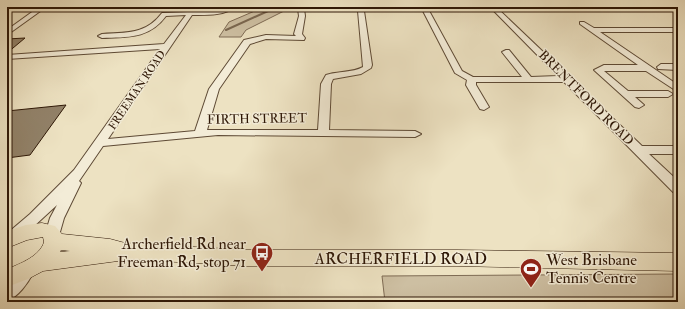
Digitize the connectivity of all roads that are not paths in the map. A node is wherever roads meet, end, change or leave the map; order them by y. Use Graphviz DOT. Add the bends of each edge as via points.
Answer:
graph roads {
  1 [pos="43,7"];
  2 [pos="232,7"];
  3 [pos="370,7"];
  4 [pos="408,7"];
  5 [pos="424,7"];
  6 [pos="493,7"];
  7 [pos="672,7"];
  8 [pos="301,9"];
  9 [pos="194,10"];
  10 [pos="678,10"];
  11 [pos="582,23"];
  12 [pos="668,23"];
  13 [pos="678,28"];
  14 [pos="592,30"];
  15 [pos="7,33"];
  16 [pos="102,36"];
  17 [pos="167,46"];
  18 [pos="506,52"];
  19 [pos="7,57"];
  20 [pos="664,58"];
  21 [pos="678,67"];
  22 [pos="648,68"];
  23 [pos="662,68"];
  24 [pos="471,79"];
  25 [pos="529,80"];
  26 [pos="567,80"];
  27 [pos="678,89"];
  28 [pos="626,94"];
  29 [pos="668,94"];
  30 [pos="639,105"];
  31 [pos="484,107"];
  32 [pos="323,133"];
  33 [pos="200,134"];
  34 [pos="415,134"];
  35 [pos="100,143"];
  36 [pos="639,150"];
  37 [pos="678,150"];
  38 [pos="78,173"];
  39 [pos="678,189"];
  40 [pos="11,238"];
  41 [pos="53,238"];
  42 [pos="125,251"];
  43 [pos="678,262"];
  44 [pos="33,267"];
  45 [pos="7,278"];
  46 [pos="7,293"];
  1 -- 15 [label="street"];
  2 -- 9 [label="street" via="220,12"];
  3 -- 32 [label="street" via="362,8 361,11 368,65 359,72 329,78 326,84"];
  4 -- 5 [label="street"];
  5 -- 24 [label="street" via="459,73"];
  6 -- 26 [label="street, BRENTFORD ROAD"];
  7 -- 10 [label="street"];
  8 -- 33 [label="street" via="298,34 301,38 252,39 246,42 214,89"];
  9 -- 16 [label="street" via="164,14 158,24 144,32"];
  9 -- 17 [label="street, FREEMAN ROAD"];
  11 -- 14 [label="street"];
  12 -- 13 [label="street"];
  13 -- 14 [label="street"];
  14 -- 22 [label="street"];
  17 -- 19 [label="street"];
  17 -- 35 [label="street, FREEMAN ROAD"];
  18 -- 25 [label="street"];
  20 -- 21 [label="street"];
  21 -- 23 [label="street"];
  22 -- 27 [label="street"];
  22 -- 28 [label="street" via="598,70"];
  24 -- 25 [label="street"];
  24 -- 31 [label="street" via="471,85"];
  25 -- 26 [label="street"];
  26 -- 36 [label="street, BRENTFORD ROAD"];
  28 -- 29 [label="street"];
  28 -- 30 [label="street"];
  32 -- 33 [label="street, FIRTH STREET"];
  32 -- 34 [label="street, FIRTH STREET"];
  33 -- 35 [label="street, FIRTH STREET"];
  35 -- 38 [label="street, FREEMAN ROAD"];
  36 -- 37 [label="street"];
  36 -- 39 [label="street, BRENTFORD ROAD"];
  38 -- 40 [label="street, FREEMAN ROAD" via="35,218"];
  38 -- 41 [label="street, FREEMAN ROAD" via="56,218"];
  40 -- 41 [label="main road, ARCHERFIELD ROAD" via="34,230 49,232"];
  41 -- 42 [label="main road, ARCHERFIELD ROAD"];
  41 -- 44 [label="main road" via="52,248 47,256"];
  42 -- 43 [label="main road, ARCHERFIELD ROAD" via="246,258"];
  42 -- 44 [label="main road, ARCHERFIELD ROAD"];
  44 -- 45 [label="main road"];
  44 -- 46 [label="street"];
}
